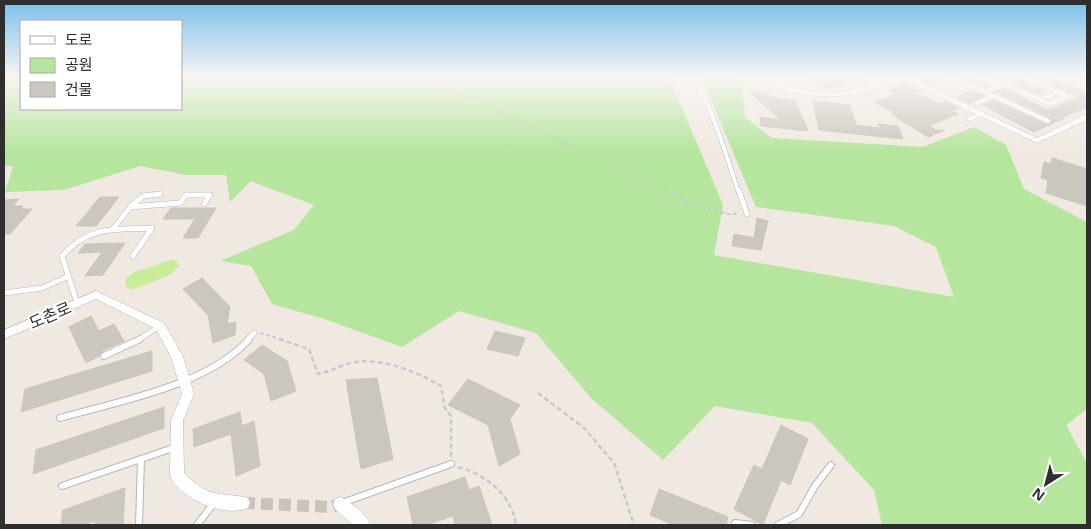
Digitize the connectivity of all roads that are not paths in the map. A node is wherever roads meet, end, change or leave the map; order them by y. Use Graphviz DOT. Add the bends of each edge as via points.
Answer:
graph roads {
  1 [pos="706,102"];
  2 [pos="956,102"];
  3 [pos="980,102"];
  4 [pos="1006,102"];
  5 [pos="977,103"];
  6 [pos="982,114"];
  7 [pos="1087,117"];
  8 [pos="969,119"];
  9 [pos="1048,121"];
  10 [pos="160,194"];
  11 [pos="204,204"];
  12 [pos="130,207"];
  13 [pos="747,214"];
  14 [pos="114,228"];
  15 [pos="133,256"];
  16 [pos="67,278"];
  17 [pos="4,293"];
  18 [pos="76,304"];
  19 [pos="160,326"];
  20 [pos="254,333"];
  21 [pos="4,335"];
  22 [pos="104,356"];
  23 [pos="184,381"];
  24 [pos="60,418"];
  25 [pos="176,447"];
  26 [pos="141,459"];
  27 [pos="451,464"];
  28 [pos="831,465"];
  29 [pos="62,486"];
  30 [pos="214,502"];
  31 [pos="243,504"];
  32 [pos="340,504"];
  33 [pos="139,525"];
  34 [pos="197,525"];
  35 [pos="364,525"];
  36 [pos="734,525"];
  37 [pos="752,525"];
  38 [pos="778,525"];
  1 -- 13 [label="lane"];
  2 -- 6 [label="street"];
  3 -- 5 [label="lane"];
  4 -- 9 [label="lane"];
  6 -- 7 [label="street" via="1037,141"];
  6 -- 8 [label="lane"];
  10 -- 12 [label="lane" via="140,197"];
  11 -- 12 [label="lane" via="210,195 186,196 180,203"];
  12 -- 14 [label="lane"];
  14 -- 15 [label="lane" via="152,228"];
  14 -- 16 [label="lane" via="88,236 69,247 62,256"];
  16 -- 17 [label="lane" via="42,288"];
  16 -- 18 [label="lane"];
  18 -- 19 [label="street, 도촌로" via="96,295"];
  18 -- 21 [label="street, 도촌로"];
  19 -- 22 [label="lane" via="145,338"];
  19 -- 23 [label="street" via="177,356"];
  20 -- 23 [label="lane" via="222,362"];
  23 -- 24 [label="lane"];
  23 -- 25 [label="street" via="188,394 177,420"];
  25 -- 26 [label="lane"];
  25 -- 30 [label="street" via="177,476 190,490"];
  26 -- 29 [label="lane"];
  26 -- 33 [label="lane"];
  27 -- 32 [label="lane"];
  28 -- 38 [label="lane" via="799,514"];
  30 -- 31 [label="street"];
  30 -- 34 [label="lane"];
  32 -- 35 [label="street"];
  36 -- 37 [label="lane"];
}
